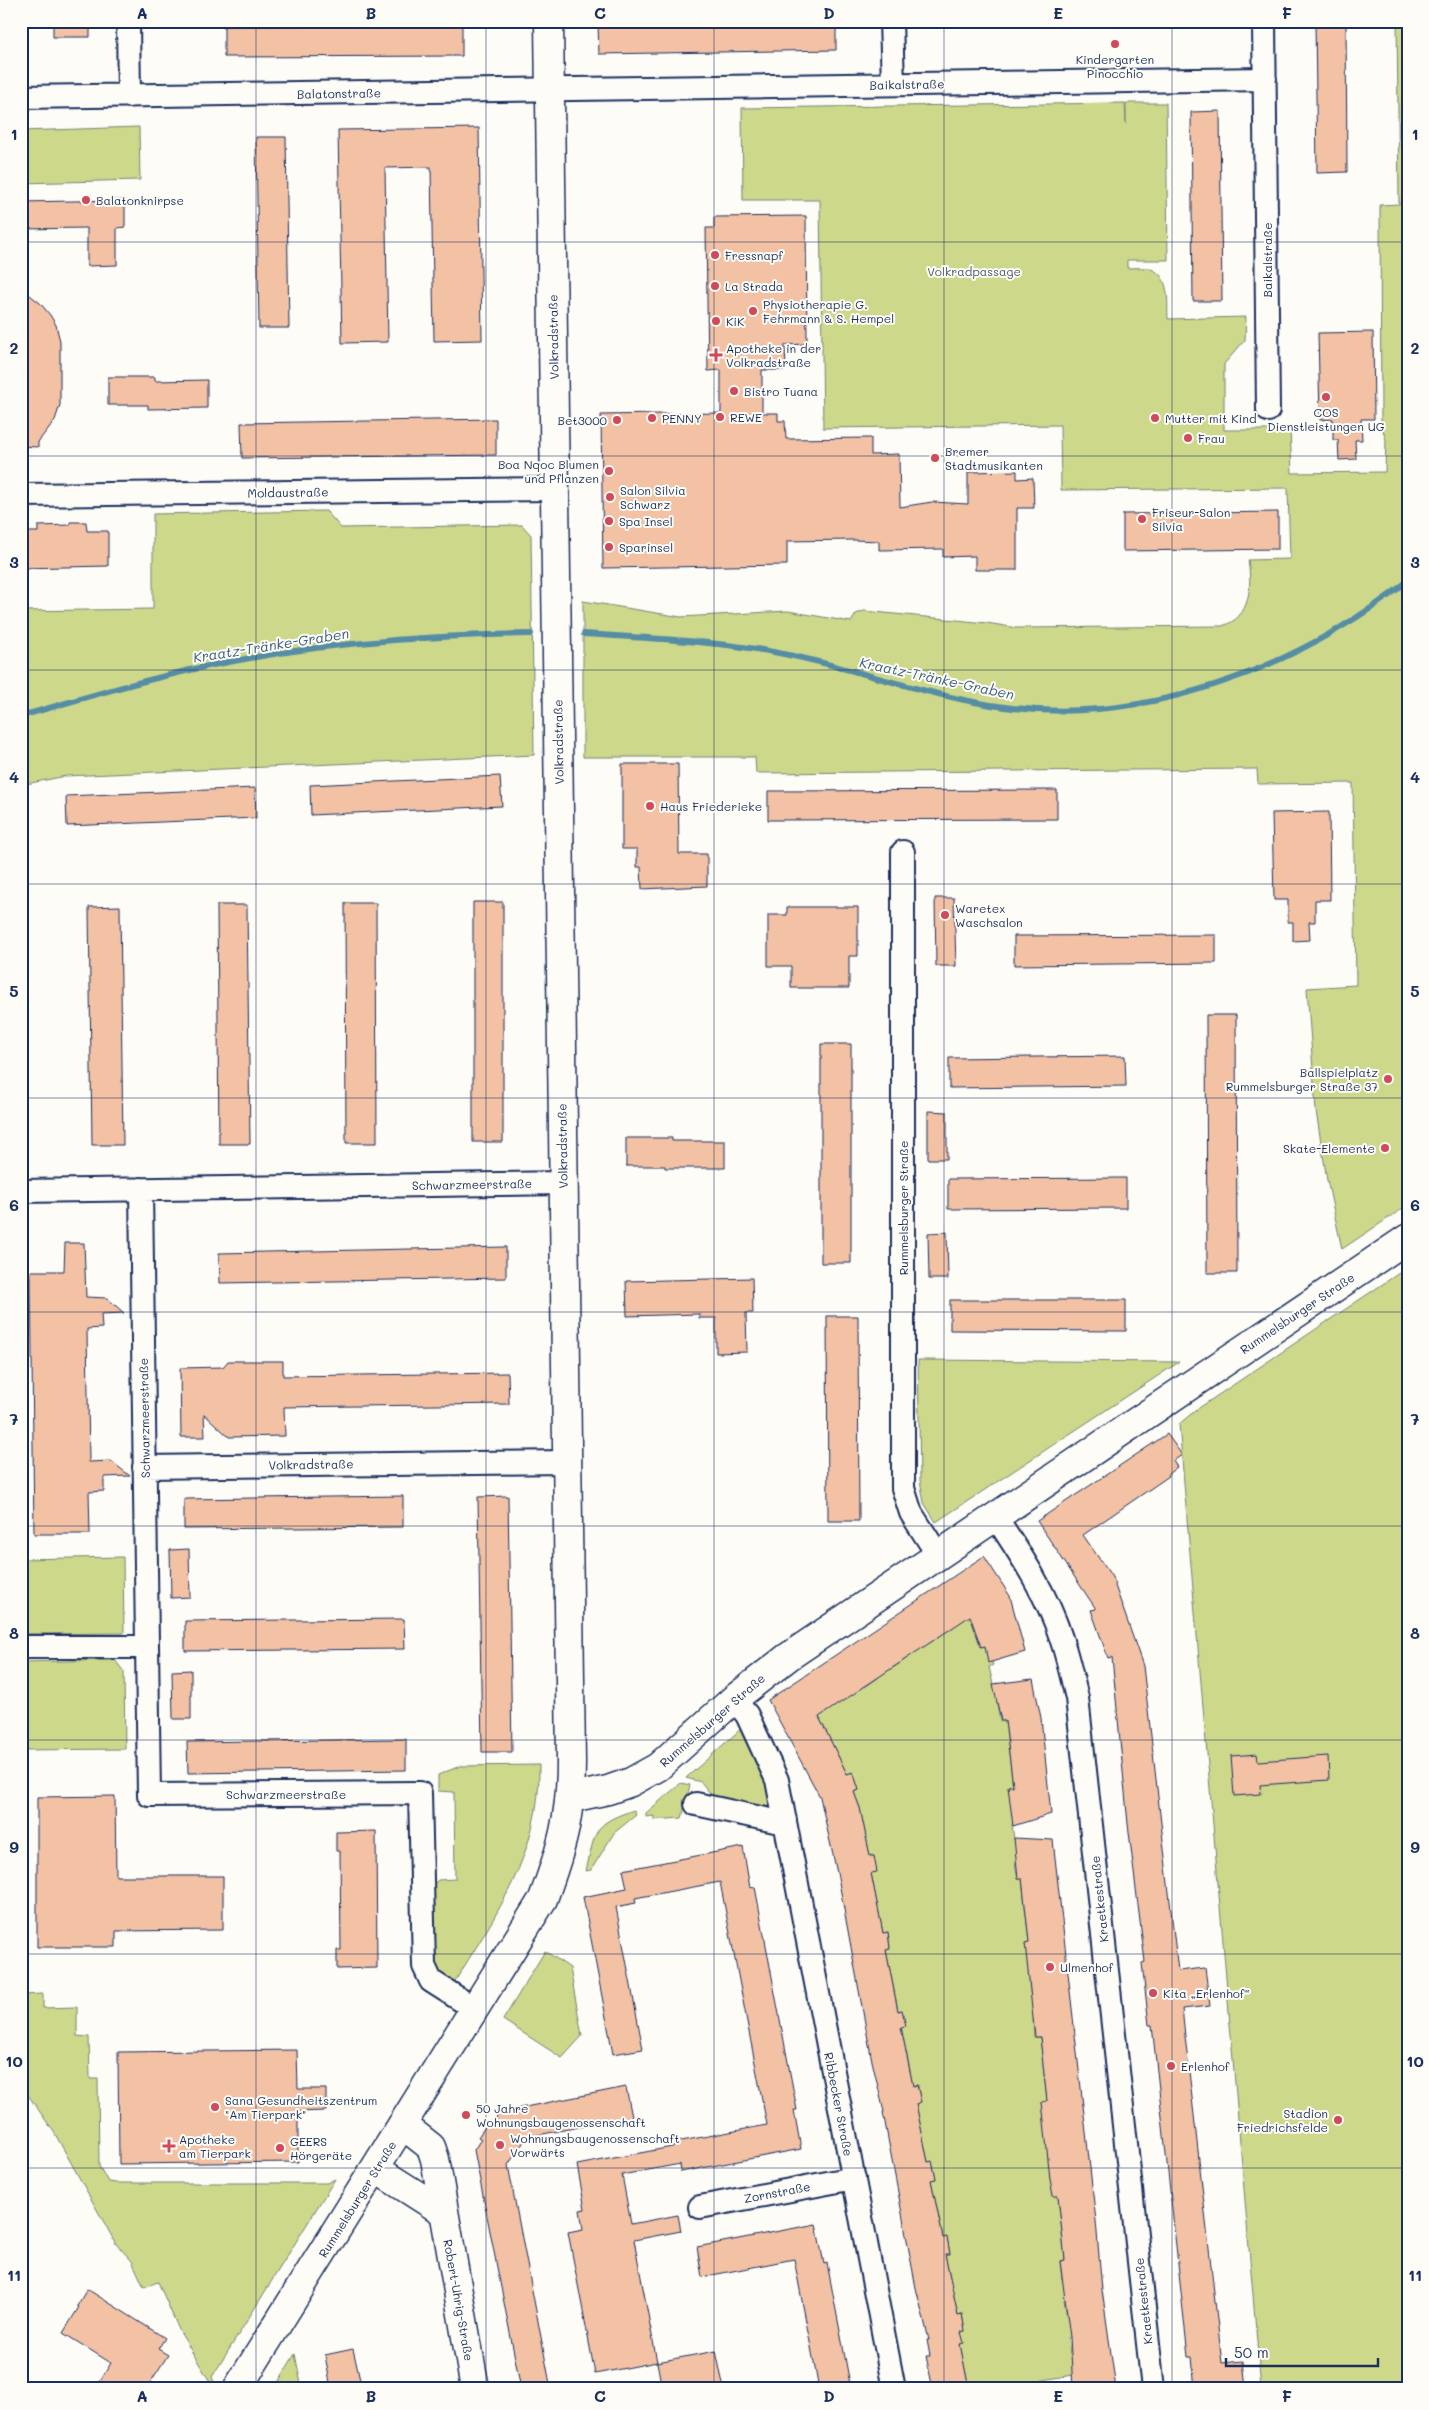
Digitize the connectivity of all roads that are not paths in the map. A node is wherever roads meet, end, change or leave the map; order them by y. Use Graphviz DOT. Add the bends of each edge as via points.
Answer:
graph roads {
  1 [pos="128,21"];
  2 [pos="549,21"];
  3 [pos="891,21"];
  4 [pos="1264,21"];
  5 [pos="1265,79"];
  6 [pos="892,84"];
  7 [pos="550,90"];
  8 [pos="129,96"];
  9 [pos="21,97"];
  10 [pos="1268,410"];
  11 [pos="555,489"];
  12 [pos="21,495"];
  13 [pos="903,852"];
  14 [pos="563,1183"];
  15 [pos="141,1189"];
  16 [pos="21,1191"];
  17 [pos="1408,1238"];
  18 [pos="566,1462"];
  19 [pos="144,1467"];
  20 [pos="995,1516"];
  21 [pos="938,1554"];
  22 [pos="21,1647"];
  23 [pos="147,1647"];
  24 [pos="734,1699"];
  25 [pos="571,1798"];
  26 [pos="696,1804"];
  27 [pos="785,1820"];
  28 [pos="475,2009"];
  29 [pos="403,2125"];
  30 [pos="376,2169"];
  31 [pos="854,2178"];
  32 [pos="700,2207"];
  33 [pos="442,2211"];
  34 [pos="237,2389"];
  35 [pos="475,2389"];
  36 [pos="894,2389"];
  37 [pos="1153,2389"];
  1 -- 8 [label="street"];
  2 -- 7 [label="street, Volkradstraße"];
  3 -- 6 [label="street"];
  4 -- 5 [label="street, Baikalstraße"];
  5 -- 6 [label="street, Baikalstraße"];
  5 -- 10 [label="street, Baikalstraße"];
  6 -- 7 [label="street, Baikalstraße"];
  7 -- 8 [label="street, Balatonstraße"];
  7 -- 11 [label="street, Volkradstraße"];
  8 -- 9 [label="street, Balatonstraße"];
  11 -- 12 [label="street, Moldaustraße"];
  11 -- 14 [label="street, Volkradstraße"];
  13 -- 21 [label="street, Rummelsburger Straße" via="903,1488 911,1514"];
  14 -- 15 [label="street, Schwarzmeerstraße"];
  14 -- 18 [label="street, Volkradstraße"];
  15 -- 16 [label="street, Schwarzmeerstraße"];
  15 -- 19 [label="street, Schwarzmeerstraße"];
  17 -- 20 [label="street, Rummelsburger Straße"];
  18 -- 19 [label="street, Volkradstraße"];
  18 -- 25 [label="street, Volkradstraße"];
  19 -- 23 [label="street, Schwarzmeerstraße"];
  20 -- 21 [label="street, Rummelsburger Straße"];
  20 -- 37 [label="street, Kraetkestraße" via="1035,1578 1052,1612 1077,1698"];
  21 -- 24 [label="street, Rummelsburger Straße" via="788,1657"];
  22 -- 23 [label="street"];
  23 -- 28 [label="street, Schwarzmeerstraße" via="149,1795 420,1793 424,1966 431,1981"];
  24 -- 25 [label="street, Rummelsburger Straße" via="658,1768 608,1790"];
  24 -- 27 [label="street, Ribbecker Straße" via="747,1715 777,1780"];
  25 -- 28 [label="street, Rummelsburger Straße" via="562,1846 543,1899"];
  26 -- 27 [label="street" via="775,1821"];
  27 -- 31 [label="street, Ribbecker Straße"];
  28 -- 29 [label="street, Rummelsburger Straße"];
  29 -- 30 [label="street, Rummelsburger Straße"];
  29 -- 33 [label="street, Robert-Uhrig-Straße" via="431,2147"];
  30 -- 33 [label="street"];
  30 -- 34 [label="street, Rummelsburger Straße"];
  31 -- 32 [label="street, Zornstraße"];
  31 -- 36 [label="street, Ribbecker Straße"];
  33 -- 35 [label="street, Robert-Uhrig-Straße"];
}
